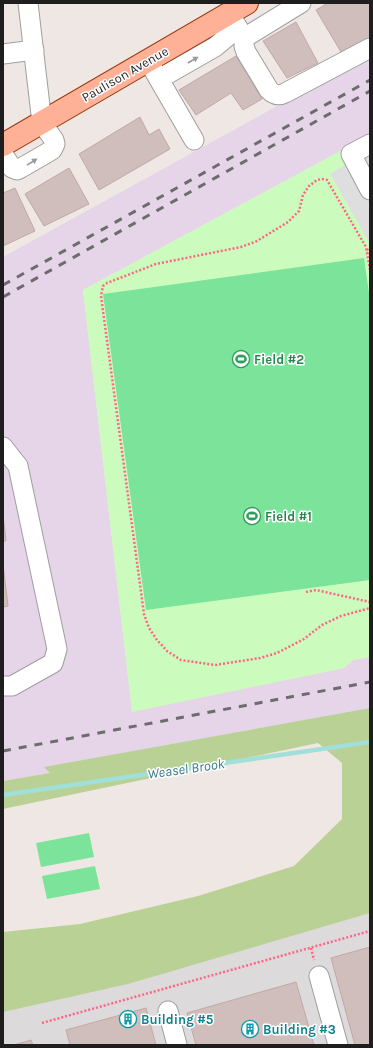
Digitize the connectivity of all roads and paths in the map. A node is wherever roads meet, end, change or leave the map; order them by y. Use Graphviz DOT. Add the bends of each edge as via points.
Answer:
graph roads {
  1 [pos="28,3"];
  2 [pos="301,3"];
  3 [pos="233,22"];
  4 [pos="370,48"];
  5 [pos="34,50"];
  6 [pos="3,54"];
  7 [pos="148,61"];
  8 [pos="159,79"];
  9 [pos="42,123"];
  10 [pos="194,140"];
  11 [pos="370,144"];
  12 [pos="3,145"];
  13 [pos="3,154"];
  14 [pos="370,190"];
  15 [pos="366,247"];
  16 [pos="370,254"];
  17 [pos="370,270"];
  18 [pos="3,447"];
  19 [pos="306,592"];
  20 [pos="370,602"];
  21 [pos="370,608"];
  22 [pos="3,686"];
  23 [pos="370,931"];
  24 [pos="318,976"];
  25 [pos="168,1012"];
  26 [pos="42,1023"];
  27 [pos="177,1045"];
  28 [pos="338,1045"];
  1 -- 5 [label="street"];
  2 -- 3 [label="street"];
  3 -- 4 [label="street" via="249,58 269,90 278,95 285,94"];
  3 -- 7 [label="main road, Paulison Avenue"];
  8 -- 3 [label="street, one-way" via="215,47"];
  5 -- 6 [label="street"];
  5 -- 9 [label="street"];
  7 -- 8 [label="street"];
  7 -- 9 [label="main road, Paulison Avenue"];
  8 -- 10 [label="street"];
  9 -- 12 [label="main road, Paulison Avenue"];
  13 -- 9 [label="street, one-way" via="12,168 17,170 52,150 54,140"];
  11 -- 14 [label="street" via="351,154"];
  15 -- 16 [label="path"];
  15 -- 17 [label="path"];
  15 -- 21 [label="path" via="327,180 322,179 309,186 298,211 288,222 257,241 241,247 156,264 107,283 103,286 101,296 144,614 157,640 167,651 181,660 215,665 277,653 304,639 322,625 341,616"];
  18 -- 22 [label="street" via="18,466 56,649 53,663 12,686"];
  19 -- 20 [label="path" via="316,590"];
  23 -- 26 [label="path"];
  24 -- 28 [label="street"];
  25 -- 27 [label="street"];
}
